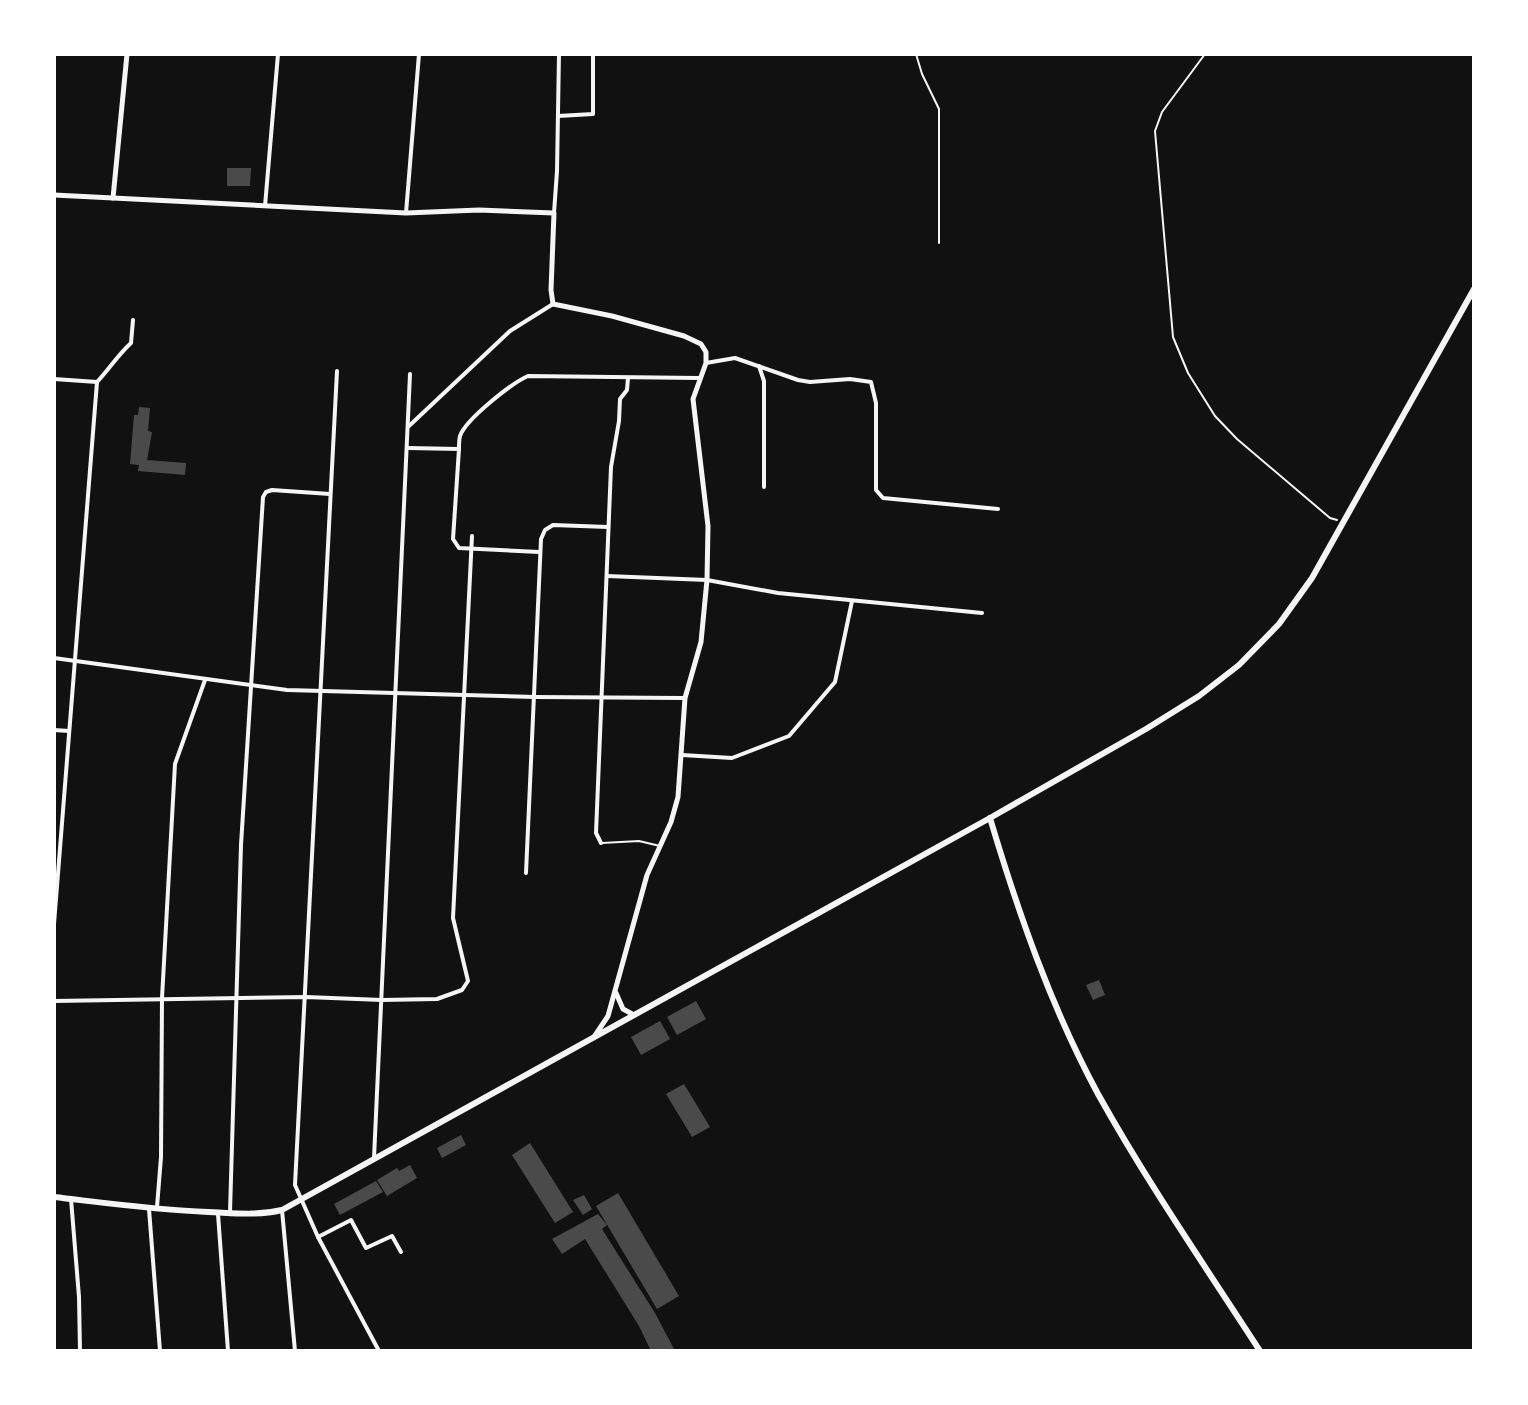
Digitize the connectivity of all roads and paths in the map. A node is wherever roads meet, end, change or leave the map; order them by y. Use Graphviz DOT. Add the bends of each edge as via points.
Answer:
graph roads {
  1 [pos="127,54"];
  2 [pos="278,54"];
  3 [pos="419,54"];
  4 [pos="559,54"];
  5 [pos="593,54"];
  6 [pos="916,54"];
  7 [pos="1205,54"];
  8 [pos="558,116"];
  9 [pos="54,195"];
  10 [pos="113,198"];
  11 [pos="265,206"];
  12 [pos="406,213"];
  13 [pos="554,213"];
  14 [pos="939,243"];
  15 [pos="1474,289"];
  16 [pos="553,304"];
  17 [pos="133,320"];
  18 [pos="706,363"];
  19 [pos="759,366"];
  20 [pos="337,371"];
  21 [pos="410,374"];
  22 [pos="628,378"];
  23 [pos="699,378"];
  24 [pos="54,379"];
  25 [pos="97,382"];
  26 [pos="408,426"];
  27 [pos="408,448"];
  28 [pos="459,449"];
  29 [pos="764,487"];
  30 [pos="330,494"];
  31 [pos="998,509"];
  32 [pos="1344,521"];
  33 [pos="608,527"];
  34 [pos="472,536"];
  35 [pos="472,549"];
  36 [pos="539,552"];
  37 [pos="607,576"];
  38 [pos="707,580"];
  39 [pos="853,601"];
  40 [pos="982,613"];
  41 [pos="54,658"];
  42 [pos="74,662"];
  43 [pos="205,680"];
  44 [pos="251,685"];
  45 [pos="322,691"];
  46 [pos="396,693"];
  47 [pos="465,695"];
  48 [pos="535,697"];
  49 [pos="601,697"];
  50 [pos="685,698"];
  51 [pos="54,730"];
  52 [pos="69,731"];
  53 [pos="682,755"];
  54 [pos="990,818"];
  55 [pos="601,843"];
  56 [pos="660,846"];
  57 [pos="56,869"];
  58 [pos="526,873"];
  59 [pos="54,924"];
  60 [pos="616,988"];
  61 [pos="306,997"];
  62 [pos="162,998"];
  63 [pos="235,998"];
  64 [pos="382,1000"];
  65 [pos="54,1001"];
  66 [pos="635,1015"];
  67 [pos="593,1037"];
  68 [pos="374,1158"];
  69 [pos="54,1197"];
  70 [pos="71,1199"];
  71 [pos="301,1200"];
  72 [pos="153,1209"];
  73 [pos="282,1210"];
  74 [pos="218,1213"];
  75 [pos="230,1214"];
  76 [pos="318,1237"];
  77 [pos="401,1252"];
  78 [pos="80,1351"];
  79 [pos="160,1351"];
  80 [pos="228,1351"];
  81 [pos="295,1351"];
  82 [pos="379,1351"];
  83 [pos="1260,1351"];
  1 -- 10 [label="street"];
  2 -- 11 [label="street"];
  3 -- 12 [label="street"];
  4 -- 8 [label="street"];
  5 -- 8 [label="street" via="593,114"];
  6 -- 14 [label="lane" via="939,109"];
  7 -- 32 [label="path" via="1162,112 1155,131 1173,337 1215,416 1330,518"];
  8 -- 13 [label="street"];
  9 -- 10 [label="street"];
  10 -- 11 [label="street"];
  11 -- 12 [label="street"];
  12 -- 13 [label="street"];
  13 -- 16 [label="street"];
  15 -- 32 [label="main road"];
  16 -- 18 [label="street" via="684,336 701,344"];
  16 -- 26 [label="street" via="510,331"];
  17 -- 25 [label="street" via="131,343"];
  18 -- 19 [label="street" via="735,358"];
  18 -- 23 [label="street"];
  19 -- 29 [label="street" via="764,381"];
  19 -- 31 [label="street" via="810,382 871,382 876,403 876,490 883,498"];
  20 -- 30 [label="street"];
  21 -- 26 [label="street"];
  22 -- 23 [label="street"];
  22 -- 28 [label="street" via="520,379 469,424 460,435"];
  22 -- 33 [label="street" via="620,399"];
  23 -- 38 [label="street" via="693,399 708,526"];
  24 -- 25 [label="street"];
  25 -- 42 [label="street"];
  26 -- 27 [label="street"];
  27 -- 28 [label="street"];
  27 -- 46 [label="street"];
  28 -- 35 [label="street" via="453,539 459,548"];
  30 -- 44 [label="street" via="272,490 263,497"];
  30 -- 45 [label="street"];
  32 -- 54 [label="main road" via="1279,624 1239,665 1174,713"];
  33 -- 36 [label="street" via="553,525 545,530"];
  33 -- 37 [label="street"];
  34 -- 35 [label="street"];
  35 -- 36 [label="street"];
  35 -- 47 [label="street"];
  36 -- 48 [label="street"];
  37 -- 38 [label="street"];
  37 -- 49 [label="street"];
  38 -- 39 [label="street"];
  38 -- 50 [label="street" via="701,642"];
  39 -- 40 [label="street"];
  39 -- 53 [label="street" via="835,682 789,736 732,758"];
  41 -- 42 [label="street"];
  42 -- 43 [label="street"];
  42 -- 52 [label="street"];
  43 -- 44 [label="street"];
  43 -- 62 [label="street" via="175,764"];
  44 -- 45 [label="street"];
  44 -- 63 [label="street"];
  45 -- 46 [label="street"];
  45 -- 61 [label="street"];
  46 -- 47 [label="street"];
  46 -- 64 [label="street"];
  47 -- 48 [label="street"];
  47 -- 64 [label="street" via="453,918 468,981 462,990 437,999"];
  48 -- 49 [label="street"];
  48 -- 58 [label="street"];
  49 -- 50 [label="street"];
  49 -- 55 [label="street" via="596,833"];
  50 -- 53 [label="street"];
  51 -- 52 [label="street"];
  52 -- 57 [label="street"];
  53 -- 56 [label="street" via="678,797"];
  54 -- 66 [label="main road"];
  54 -- 83 [label="main road" via="1042,972 1085,1068"];
  55 -- 56 [label="lane"];
  56 -- 60 [label="street"];
  57 -- 59 [label="street"];
  60 -- 66 [label="street" via="620,1006"];
  60 -- 67 [label="street" via="608,1016"];
  61 -- 63 [label="street"];
  61 -- 64 [label="street"];
  61 -- 71 [label="street" via="295,1185"];
  62 -- 63 [label="street"];
  62 -- 65 [label="street"];
  62 -- 72 [label="street" via="161,1157"];
  63 -- 75 [label="street"];
  64 -- 68 [label="street"];
  66 -- 67 [label="main road"];
  67 -- 68 [label="main road"];
  68 -- 71 [label="main road"];
  69 -- 70 [label="main road"];
  70 -- 72 [label="main road"];
  70 -- 78 [label="street"];
  71 -- 73 [label="main road"];
  71 -- 76 [label="street"];
  72 -- 74 [label="main road"];
  72 -- 79 [label="street"];
  73 -- 75 [label="main road"];
  73 -- 81 [label="street"];
  74 -- 75 [label="main road"];
  74 -- 80 [label="street"];
  76 -- 77 [label="street" via="351,1220 366,1248 392,1236"];
  76 -- 82 [label="street"];
}
